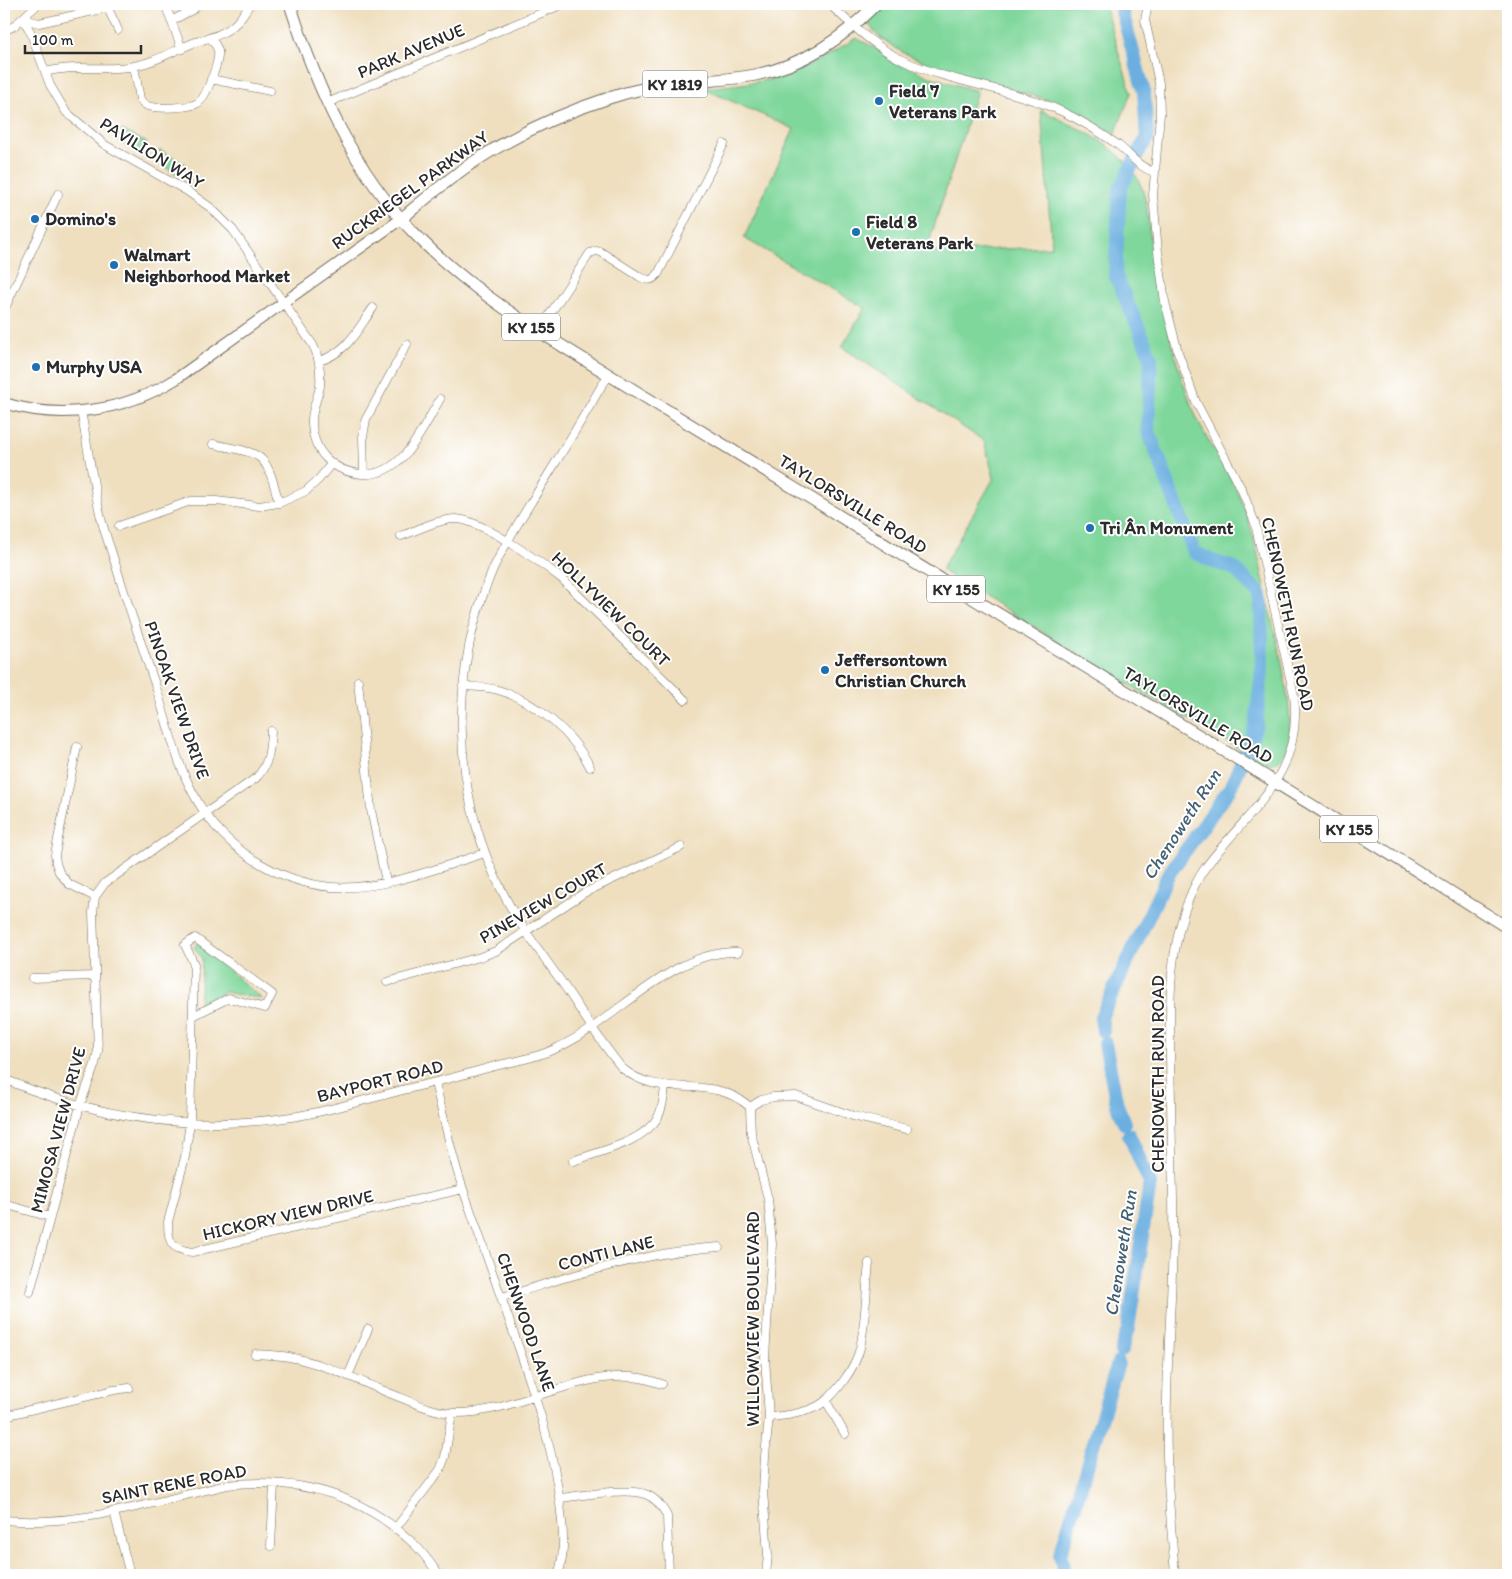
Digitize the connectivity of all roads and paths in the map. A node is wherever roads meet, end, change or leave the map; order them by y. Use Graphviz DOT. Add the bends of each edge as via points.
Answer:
graph roads {
  1 [pos="38,4"];
  2 [pos="165,4"];
  3 [pos="198,4"];
  4 [pos="250,4"];
  5 [pos="290,4"];
  6 [pos="563,4"];
  7 [pos="829,4"];
  8 [pos="876,4"];
  9 [pos="1148,4"];
  10 [pos="108,5"];
  11 [pos="22,19"];
  12 [pos="172,21"];
  13 [pos="854,26"];
  14 [pos="4,30"];
  15 [pos="118,30"];
  16 [pos="210,38"];
  17 [pos="182,49"];
  18 [pos="134,66"];
  19 [pos="45,72"];
  20 [pos="211,79"];
  21 [pos="270,90"];
  22 [pos="327,103"];
  23 [pos="724,144"];
  24 [pos="1154,172"];
  25 [pos="58,194"];
  26 [pos="401,219"];
  27 [pos="283,302"];
  28 [pos="373,308"];
  29 [pos="4,310"];
  30 [pos="539,331"];
  31 [pos="407,344"];
  32 [pos="318,362"];
  33 [pos="610,375"];
  34 [pos="440,399"];
  35 [pos="4,403"];
  36 [pos="81,411"];
  37 [pos="213,444"];
  38 [pos="331,464"];
  39 [pos="364,474"];
  40 [pos="279,503"];
  41 [pos="119,526"];
  42 [pos="401,536"];
  43 [pos="507,542"];
  44 [pos="358,682"];
  45 [pos="463,686"];
  46 [pos="685,700"];
  47 [pos="271,731"];
  48 [pos="77,746"];
  49 [pos="590,767"];
  50 [pos="1276,783"];
  51 [pos="206,813"];
  52 [pos="681,847"];
  53 [pos="485,853"];
  54 [pos="386,882"];
  55 [pos="95,897"];
  56 [pos="1508,928"];
  57 [pos="527,932"];
  58 [pos="738,952"];
  59 [pos="95,976"];
  60 [pos="32,978"];
  61 [pos="386,982"];
  62 [pos="193,1016"];
  63 [pos="592,1026"];
  64 [pos="4,1079"];
  65 [pos="435,1083"];
  66 [pos="665,1087"];
  67 [pos="80,1106"];
  68 [pos="750,1107"];
  69 [pos="190,1122"];
  70 [pos="907,1129"];
  71 [pos="573,1161"];
  72 [pos="463,1189"];
  73 [pos="4,1204"];
  74 [pos="50,1217"];
  75 [pos="719,1247"];
  76 [pos="869,1263"];
  77 [pos="30,1292"];
  78 [pos="502,1297"];
  79 [pos="368,1329"];
  80 [pos="255,1354"];
  81 [pos="348,1376"];
  82 [pos="662,1384"];
  83 [pos="129,1388"];
  84 [pos="535,1397"];
  85 [pos="826,1400"];
  86 [pos="452,1413"];
  87 [pos="4,1416"];
  88 [pos="769,1417"];
  89 [pos="845,1434"];
  90 [pos="274,1484"];
  91 [pos="560,1498"];
  92 [pos="114,1512"];
  93 [pos="4,1520"];
  94 [pos="395,1529"];
  95 [pos="271,1546"];
  96 [pos="130,1575"];
  97 [pos="439,1575"];
  98 [pos="558,1575"];
  99 [pos="669,1575"];
  100 [pos="766,1575"];
  101 [pos="1175,1575"];
  1 -- 11 [label="street"];
  2 -- 12 [label="street"];
  3 -- 12 [label="street"];
  4 -- 16 [label="street" via="233,26"];
  5 -- 22 [label="main road, TAYLORSVILLE ROAD / KY 155"];
  6 -- 22 [label="street, PARK AVENUE"];
  7 -- 13 [label="street"];
  8 -- 13 [label="main road, RUCKRIEGEL PARKWAY / KY 1819"];
  9 -- 24 [label="street, CHENOWETH RUN ROAD" via="1146,29 1159,83 1160,114"];
  10 -- 11 [label="street" via="39,23"];
  10 -- 15 [label="street"];
  11 -- 14 [label="street"];
  11 -- 19 [label="street, PAVILION WAY" via="30,31"];
  12 -- 17 [label="street"];
  13 -- 24 [label="street" via="879,47 903,60 1063,112 1122,148 1137,164"];
  13 -- 26 [label="main road, RUCKRIEGEL PARKWAY / KY 1819" via="821,50 781,69 753,76 651,87 572,110 469,165"];
  16 -- 17 [label="street"];
  16 -- 20 [label="street" via="219,52"];
  17 -- 18 [label="street"];
  18 -- 19 [label="street" via="68,67"];
  18 -- 20 [label="street" via="140,99 148,106 162,108 199,103"];
  19 -- 27 [label="street, PAVILION WAY" via="58,102 75,121 105,145 188,191 211,208 233,230"];
  20 -- 21 [label="street"];
  22 -- 26 [label="main road, TAYLORSVILLE ROAD / KY 155" via="361,165"];
  23 -- 30 [label="street" via="658,274 647,280 601,252 590,253"];
  24 -- 50 [label="street, CHENOWETH RUN ROAD" via="1159,260 1172,332 1196,402 1241,488 1255,523 1294,695 1294,736"];
  25 -- 29 [label="street"];
  26 -- 27 [label="main road, RUCKRIEGEL PARKWAY / KY 1819"];
  26 -- 30 [label="main road, TAYLORSVILLE ROAD / KY 155" via="456,272"];
  27 -- 32 [label="street, PAVILION WAY" via="312,345"];
  27 -- 36 [label="main road, RUCKRIEGEL PARKWAY / KY 1819" via="166,385 127,402"];
  28 -- 32 [label="street" via="345,348"];
  30 -- 33 [label="main road, TAYLORSVILLE ROAD / KY 155"];
  31 -- 39 [label="street" via="366,419"];
  32 -- 38 [label="street, PAVILION WAY" via="320,386 312,422 317,445"];
  33 -- 43 [label="street"];
  33 -- 50 [label="main road, TAYLORSVILLE ROAD / KY 155"];
  34 -- 39 [label="street" via="397,464 377,473"];
  35 -- 36 [label="main road, RUCKRIEGEL PARKWAY / KY 1819" via="38,411"];
  36 -- 51 [label="street, PINOAK VIEW DRIVE" via="102,522 176,749 190,786"];
  37 -- 40 [label="street" via="252,452 262,458 270,471"];
  38 -- 39 [label="street" via="348,472"];
  38 -- 40 [label="street" via="306,491"];
  40 -- 41 [label="street" via="260,506 191,501"];
  42 -- 43 [label="street, HOLLYVIEW COURT" via="457,519 475,524"];
  43 -- 45 [label="street" via="481,602 471,636"];
  43 -- 46 [label="street, HOLLYVIEW COURT" via="540,561 562,579"];
  44 -- 54 [label="street" via="371,810"];
  45 -- 49 [label="street" via="497,690 527,703 578,746"];
  45 -- 53 [label="street" via="461,725 465,773"];
  47 -- 51 [label="street" via="269,758 261,773"];
  48 -- 55 [label="street" via="55,855 59,872 69,884"];
  50 -- 56 [label="main road, TAYLORSVILLE ROAD / KY 155"];
  50 -- 101 [label="street, CHENOWETH RUN ROAD" via="1197,882 1180,928 1173,963 1170,1026 1173,1201 1167,1455"];
  51 -- 54 [label="street, PINOAK VIEW DRIVE" via="226,838 243,852 264,866 294,879 348,888"];
  51 -- 55 [label="street" via="105,883"];
  52 -- 57 [label="street, PINEVIEW COURT" via="584,894"];
  53 -- 54 [label="street, PINOAK VIEW DRIVE"];
  53 -- 57 [label="street" via="502,892"];
  55 -- 59 [label="street, MIMOSA VIEW DRIVE"];
  57 -- 61 [label="street, PINEVIEW COURT" via="480,957"];
  57 -- 63 [label="street"];
  58 -- 63 [label="street, BAYPORT ROAD" via="711,954 687,963"];
  59 -- 60 [label="street"];
  59 -- 67 [label="street, MIMOSA VIEW DRIVE" via="98,1051"];
  62 -- 62 [label="street, HICKORY VIEW DRIVE" via="194,964 185,945 195,938 272,994 265,1008 229,998"];
  62 -- 69 [label="street, HICKORY VIEW DRIVE"];
  63 -- 65 [label="street, BAYPORT ROAD" via="559,1047 540,1054"];
  63 -- 66 [label="street" via="615,1060 629,1074"];
  64 -- 67 [label="street, BAYPORT ROAD"];
  65 -- 69 [label="street, BAYPORT ROAD" via="298,1116 255,1122"];
  65 -- 72 [label="street, CHENWOOD LANE"];
  66 -- 68 [label="street" via="713,1088 735,1096"];
  66 -- 71 [label="street" via="658,1115 644,1133"];
  67 -- 69 [label="street, BAYPORT ROAD" via="127,1117"];
  67 -- 74 [label="street, MIMOSA VIEW DRIVE"];
  68 -- 70 [label="street" via="773,1097 796,1096 853,1116"];
  68 -- 88 [label="street, WILLOWVIEW BOULEVARD" via="751,1133 768,1199 772,1244 765,1358"];
  69 -- 72 [label="street, HICKORY VIEW DRIVE" via="168,1222 171,1245 182,1251 220,1247"];
  72 -- 78 [label="street, CHENWOOD LANE"];
  73 -- 74 [label="street"];
  74 -- 77 [label="street, MIMOSA VIEW DRIVE"];
  75 -- 78 [label="street, CONTI LANE" via="661,1254"];
  76 -- 85 [label="street" via="860,1348 851,1370"];
  78 -- 84 [label="street, CHENWOOD LANE"];
  79 -- 81 [label="street"];
  80 -- 81 [label="street" via="304,1360"];
  81 -- 86 [label="street" via="417,1404"];
  82 -- 84 [label="street" via="635,1377 596,1380"];
  83 -- 87 [label="street"];
  84 -- 86 [label="street" via="489,1410"];
  84 -- 91 [label="street, CHENWOOD LANE" via="553,1458"];
  85 -- 88 [label="street" via="806,1410"];
  85 -- 89 [label="street"];
  86 -- 94 [label="street" via="440,1470"];
  88 -- 100 [label="street, WILLOWVIEW BOULEVARD" via="763,1491 768,1554"];
  90 -- 92 [label="street, SAINT RENE ROAD" via="227,1485"];
  90 -- 94 [label="street, SAINT RENE ROAD" via="333,1493 374,1513"];
  90 -- 95 [label="street"];
  91 -- 98 [label="street, CHENWOOD LANE" via="564,1546"];
  91 -- 99 [label="street" via="633,1492 652,1498 667,1516"];
  92 -- 93 [label="street, SAINT RENE ROAD" via="53,1521"];
  92 -- 96 [label="street"];
  94 -- 97 [label="street, SAINT RENE ROAD" via="413,1543"];
}
